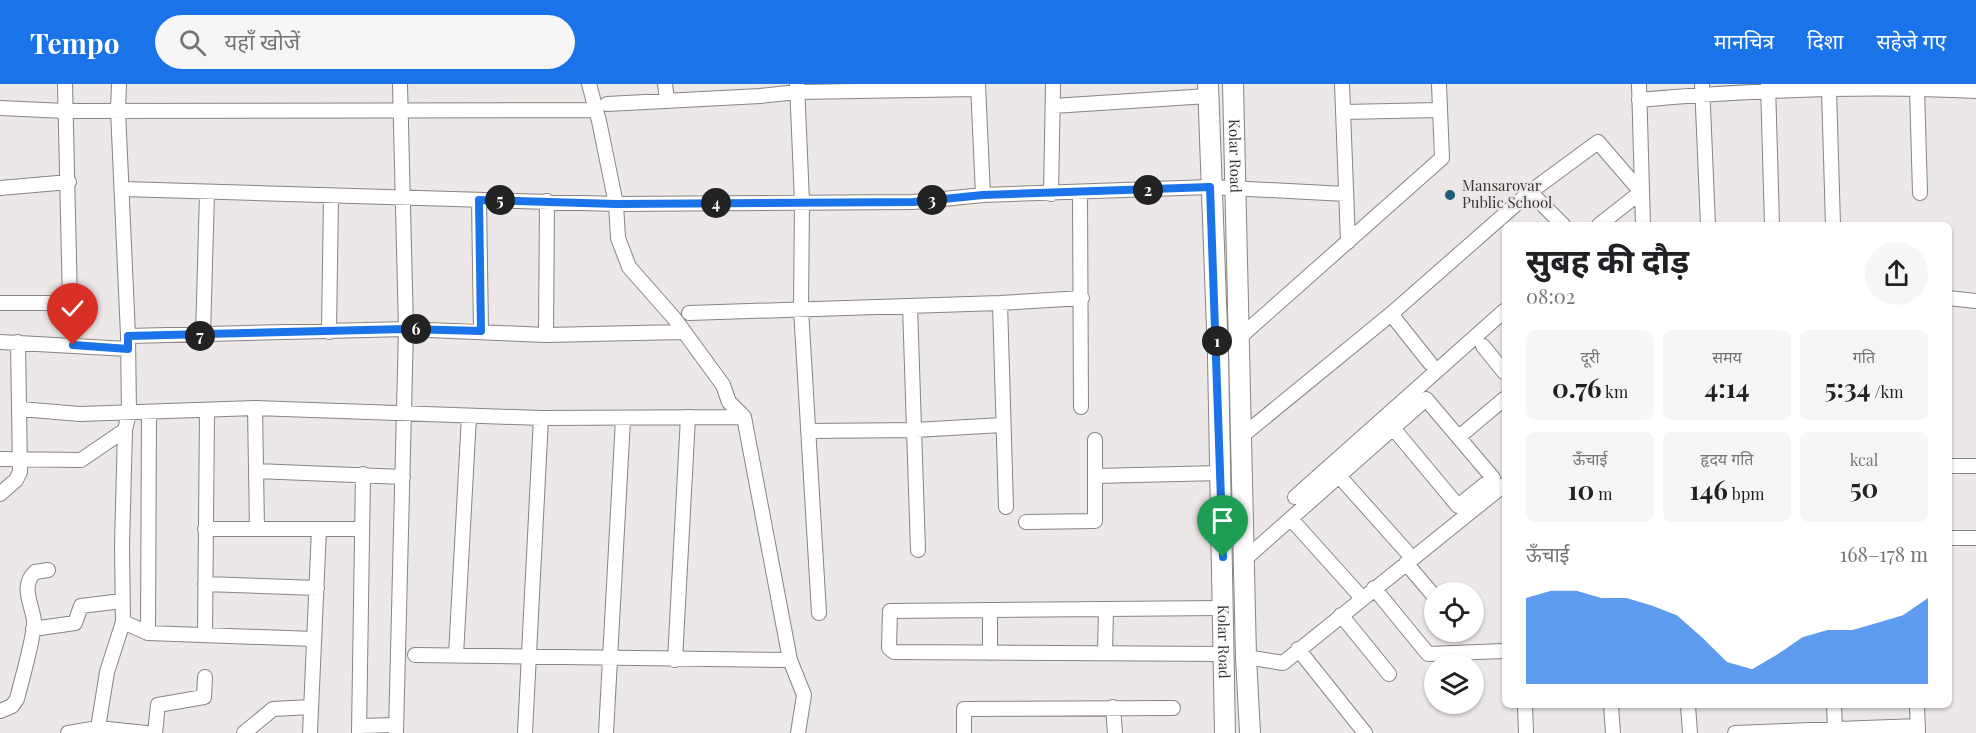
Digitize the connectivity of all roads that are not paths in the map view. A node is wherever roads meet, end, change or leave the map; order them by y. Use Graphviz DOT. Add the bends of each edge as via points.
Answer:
graph roads {
  1 [pos="65,84"];
  2 [pos="119,84"];
  3 [pos="400,84"];
  4 [pos="589,84"];
  5 [pos="665,84"];
  6 [pos="1053,84"];
  7 [pos="1233,84"];
  8 [pos="1342,84"];
  9 [pos="1439,84"];
  10 [pos="1639,84"];
  11 [pos="978,87"];
  12 [pos="797,88"];
  13 [pos="1768,88"];
  14 [pos="1917,88"];
  15 [pos="1702,89"];
  16 [pos="759,90"];
  17 [pos="1208,90"];
  18 [pos="1829,90"];
  19 [pos="1976,91"];
  20 [pos="667,100"];
  21 [pos="1639,100"];
  22 [pos="1053,106"];
  23 [pos="601,107"];
  24 [pos="0,108"];
  25 [pos="117,110"];
  26 [pos="401,110"];
  27 [pos="1440,110"];
  28 [pos="65,111"];
  29 [pos="1343,112"];
  30 [pos="69,182"];
  31 [pos="1210,187"];
  32 [pos="0,188"];
  33 [pos="123,189"];
  34 [pos="1236,189"];
  35 [pos="1530,192"];
  36 [pos="1641,192"];
  37 [pos="207,193"];
  38 [pos="1080,193"];
  39 [pos="1920,193"];
  40 [pos="1051,194"];
  41 [pos="1346,194"];
  42 [pos="983,195"];
  43 [pos="331,197"];
  44 [pos="402,198"];
  45 [pos="479,200"];
  46 [pos="547,201"];
  47 [pos="802,202"];
  48 [pos="616,204"];
  49 [pos="1560,222"];
  50 [pos="1603,222"];
  51 [pos="1642,222"];
  52 [pos="1708,222"];
  53 [pos="1772,222"];
  54 [pos="1833,222"];
  55 [pos="1348,242"];
  56 [pos="1082,298"];
  57 [pos="1952,298"];
  58 [pos="1976,301"];
  59 [pos="0,303"];
  60 [pos="1000,303"];
  61 [pos="910,306"];
  62 [pos="801,309"];
  63 [pos="689,313"];
  64 [pos="1502,313"];
  65 [pos="1391,314"];
  66 [pos="406,329"];
  67 [pos="481,331"];
  68 [pos="329,332"];
  69 [pos="683,332"];
  70 [pos="546,335"];
  71 [pos="203,336"];
  72 [pos="1240,337"];
  73 [pos="0,342"];
  74 [pos="18,342"];
  75 [pos="128,342"];
  76 [pos="1483,346"];
  77 [pos="1430,363"];
  78 [pos="1502,370"];
  79 [pos="1502,401"];
  80 [pos="1081,407"];
  81 [pos="255,408"];
  82 [pos="20,409"];
  83 [pos="207,411"];
  84 [pos="402,412"];
  85 [pos="129,413"];
  86 [pos="149,413"];
  87 [pos="469,416"];
  88 [pos="688,417"];
  89 [pos="744,417"];
  90 [pos="541,418"];
  91 [pos="623,419"];
  92 [pos="1002,425"];
  93 [pos="1393,428"];
  94 [pos="125,430"];
  95 [pos="915,430"];
  96 [pos="810,431"];
  97 [pos="1242,436"];
  98 [pos="1460,436"];
  99 [pos="1095,441"];
  100 [pos="0,459"];
  101 [pos="20,461"];
  102 [pos="1952,466"];
  103 [pos="1976,466"];
  104 [pos="256,471"];
  105 [pos="1221,473"];
  106 [pos="363,474"];
  107 [pos="1095,476"];
  108 [pos="1339,476"];
  109 [pos="403,477"];
  110 [pos="1502,486"];
  111 [pos="0,494"];
  112 [pos="1295,496"];
  113 [pos="1006,507"];
  114 [pos="1291,519"];
  115 [pos="1026,522"];
  116 [pos="205,529"];
  117 [pos="257,529"];
  118 [pos="319,529"];
  119 [pos="362,529"];
  120 [pos="1952,538"];
  121 [pos="1976,538"];
  122 [pos="918,550"];
  123 [pos="1406,557"];
  124 [pos="1245,559"];
  125 [pos="48,570"];
  126 [pos="1424,582"];
  127 [pos="205,584"];
  128 [pos="316,588"];
  129 [pos="1374,588"];
  130 [pos="1362,598"];
  131 [pos="122,601"];
  132 [pos="1222,608"];
  133 [pos="990,610"];
  134 [pos="1106,610"];
  135 [pos="819,613"];
  136 [pos="1341,615"];
  137 [pos="123,622"];
  138 [pos="33,629"];
  139 [pos="148,633"];
  140 [pos="204,635"];
  141 [pos="314,639"];
  142 [pos="1298,649"];
  143 [pos="1502,651"];
  144 [pos="1105,652"];
  145 [pos="990,653"];
  146 [pos="1222,654"];
  147 [pos="415,655"];
  148 [pos="456,655"];
  149 [pos="528,657"];
  150 [pos="609,657"];
  151 [pos="1246,657"];
  152 [pos="675,660"];
  153 [pos="790,660"];
  154 [pos="1389,674"];
  155 [pos="205,677"];
  156 [pos="311,706"];
  157 [pos="1113,707"];
  158 [pos="1173,708"];
  159 [pos="1525,708"];
  160 [pos="1611,708"];
  161 [pos="1688,708"];
  162 [pos="1834,708"];
  163 [pos="1917,708"];
  164 [pos="0,711"];
  165 [pos="98,728"];
  166 [pos="359,729"];
  167 [pos="396,729"];
  168 [pos="1835,729"];
  169 [pos="1918,730"];
  170 [pos="1800,732"];
  171 [pos="68,733"];
  172 [pos="146,733"];
  173 [pos="155,733"];
  174 [pos="244,733"];
  175 [pos="310,733"];
  176 [pos="525,733"];
  177 [pos="606,733"];
  178 [pos="798,733"];
  179 [pos="964,733"];
  180 [pos="1115,733"];
  181 [pos="1225,733"];
  182 [pos="1250,733"];
  183 [pos="1365,733"];
  184 [pos="1526,733"];
  185 [pos="1613,733"];
  186 [pos="1690,733"];
  187 [pos="1735,733"];
  1 -- 28 [label="street"];
  2 -- 25 [label="street"];
  3 -- 26 [label="street"];
  4 -- 23 [label="street"];
  5 -- 20 [label="street"];
  6 -- 22 [label="street"];
  7 -- 34 [label="main road, Kolar Road"];
  8 -- 29 [label="street"];
  9 -- 27 [label="street"];
  10 -- 21 [label="street"];
  11 -- 12 [label="street"];
  11 -- 42 [label="street"];
  12 -- 16 [label="street"];
  12 -- 47 [label="street"];
  13 -- 15 [label="street"];
  13 -- 18 [label="street"];
  13 -- 53 [label="street"];
  14 -- 18 [label="street"];
  14 -- 19 [label="street"];
  14 -- 39 [label="street"];
  15 -- 21 [label="street"];
  15 -- 52 [label="street"];
  16 -- 20 [label="street"];
  17 -- 22 [label="street"];
  17 -- 31 [label="main road, Kolar Road"];
  18 -- 54 [label="street"];
  20 -- 23 [label="street"];
  21 -- 36 [label="street"];
  22 -- 40 [label="street"];
  23 -- 26 [label="street"];
  23 -- 48 [label="street"];
  24 -- 28 [label="street"];
  25 -- 26 [label="street"];
  25 -- 28 [label="street"];
  25 -- 33 [label="street"];
  26 -- 44 [label="street"];
  27 -- 29 [label="street"];
  27 -- 55 [label="street" via="1442,158"];
  28 -- 30 [label="street"];
  29 -- 41 [label="street"];
  30 -- 32 [label="street"];
  30 -- 59 [label="street" via="70,303"];
  31 -- 34 [label="street"];
  31 -- 38 [label="street"];
  31 -- 105 [label="main road, Kolar Road"];
  33 -- 37 [label="street"];
  33 -- 75 [label="street"];
  34 -- 41 [label="street"];
  34 -- 72 [label="main road, Kolar Road"];
  35 -- 36 [label="street" via="1598,142"];
  35 -- 49 [label="street"];
  35 -- 65 [label="street"];
  36 -- 50 [label="street"];
  36 -- 51 [label="street"];
  37 -- 43 [label="street"];
  37 -- 71 [label="street"];
  38 -- 40 [label="street"];
  38 -- 56 [label="street"];
  40 -- 42 [label="street"];
  41 -- 55 [label="street"];
  42 -- 47 [label="street" via="914,202"];
  43 -- 44 [label="street"];
  43 -- 68 [label="street"];
  44 -- 45 [label="street"];
  44 -- 66 [label="street"];
  45 -- 46 [label="street"];
  45 -- 67 [label="street"];
  46 -- 48 [label="street"];
  46 -- 70 [label="street"];
  47 -- 48 [label="street"];
  47 -- 62 [label="street"];
  48 -- 69 [label="street" via="618,238 629,267"];
  55 -- 72 [label="street"];
  56 -- 60 [label="street"];
  56 -- 80 [label="street"];
  57 -- 58 [label="street"];
  60 -- 61 [label="street"];
  60 -- 92 [label="street"];
  61 -- 62 [label="street"];
  61 -- 95 [label="street"];
  62 -- 63 [label="street"];
  62 -- 96 [label="street"];
  64 -- 112 [label="street"];
  65 -- 77 [label="street"];
  65 -- 97 [label="street"];
  66 -- 67 [label="street"];
  66 -- 68 [label="street"];
  66 -- 84 [label="street"];
  67 -- 70 [label="street"];
  68 -- 71 [label="street"];
  69 -- 70 [label="street"];
  69 -- 89 [label="street" via="723,385 729,402"];
  71 -- 75 [label="street"];
  72 -- 97 [label="main road, Kolar Road"];
  73 -- 74 [label="street"];
  74 -- 75 [label="street"];
  74 -- 82 [label="street"];
  75 -- 85 [label="street"];
  76 -- 78 [label="street"];
  79 -- 98 [label="street"];
  81 -- 83 [label="street"];
  81 -- 84 [label="street"];
  81 -- 104 [label="street"];
  82 -- 85 [label="street"];
  82 -- 101 [label="street"];
  83 -- 86 [label="street"];
  83 -- 116 [label="street"];
  84 -- 87 [label="street"];
  84 -- 109 [label="street"];
  85 -- 86 [label="street"];
  85 -- 94 [label="street"];
  86 -- 139 [label="street"];
  87 -- 90 [label="street"];
  87 -- 148 [label="street"];
  88 -- 89 [label="street"];
  88 -- 91 [label="street"];
  88 -- 152 [label="street"];
  89 -- 153 [label="street"];
  90 -- 91 [label="street"];
  90 -- 149 [label="street"];
  91 -- 150 [label="street"];
  92 -- 95 [label="street"];
  92 -- 113 [label="street"];
  93 -- 98 [label="street" via="1426,399"];
  93 -- 98 [label="street" via="1458,506 1493,478"];
  93 -- 108 [label="street"];
  94 -- 101 [label="street" via="81,460"];
  94 -- 131 [label="street"];
  95 -- 96 [label="street"];
  95 -- 122 [label="street"];
  96 -- 135 [label="street"];
  97 -- 124 [label="main road, Kolar Road"];
  99 -- 107 [label="street"];
  100 -- 101 [label="street"];
  101 -- 111 [label="street" via="19,476"];
  102 -- 103 [label="street"];
  104 -- 106 [label="street"];
  104 -- 117 [label="street"];
  105 -- 107 [label="street"];
  105 -- 132 [label="main road, Kolar Road"];
  106 -- 109 [label="street"];
  106 -- 119 [label="street"];
  107 -- 115 [label="street" via="1095,521"];
  108 -- 114 [label="street"];
  108 -- 123 [label="street"];
  109 -- 167 [label="street"];
  110 -- 123 [label="street"];
  114 -- 124 [label="street"];
  114 -- 130 [label="street"];
  116 -- 117 [label="street"];
  116 -- 127 [label="street"];
  117 -- 118 [label="street"];
  118 -- 119 [label="street"];
  118 -- 128 [label="street"];
  119 -- 166 [label="street"];
  120 -- 121 [label="street"];
  123 -- 126 [label="street"];
  123 -- 129 [label="street"];
  124 -- 151 [label="main road, Kolar Road"];
  125 -- 138 [label="street" via="35,572 28,585"];
  127 -- 128 [label="street"];
  127 -- 140 [label="street"];
  128 -- 141 [label="street"];
  129 -- 130 [label="street"];
  129 -- 143 [label="street" via="1428,654"];
  130 -- 136 [label="street"];
  131 -- 137 [label="street"];
  131 -- 138 [label="street" via="81,606 75,623"];
  132 -- 134 [label="street"];
  132 -- 146 [label="main road, Kolar Road"];
  133 -- 134 [label="street"];
  133 -- 145 [label="street"];
  133 -- 145 [label="street" via="889,611 889,648 894,652"];
  134 -- 144 [label="street"];
  136 -- 142 [label="street"];
  136 -- 154 [label="street"];
  137 -- 139 [label="street"];
  137 -- 165 [label="street" via="107,672"];
  138 -- 164 [label="street" via="17,699"];
  139 -- 140 [label="street"];
  140 -- 141 [label="street"];
  141 -- 156 [label="street"];
  142 -- 151 [label="street" via="1283,663"];
  142 -- 183 [label="street"];
  144 -- 145 [label="street"];
  144 -- 146 [label="street"];
  146 -- 181 [label="main road, Kolar Road"];
  147 -- 148 [label="street"];
  148 -- 149 [label="street"];
  149 -- 150 [label="street"];
  149 -- 176 [label="street"];
  150 -- 152 [label="street"];
  150 -- 177 [label="street"];
  151 -- 182 [label="main road, Kolar Road"];
  152 -- 153 [label="street"];
  153 -- 178 [label="street" via="804,694"];
  155 -- 173 [label="street" via="204,698 158,705"];
  156 -- 174 [label="street" via="273,709"];
  156 -- 175 [label="street"];
  157 -- 158 [label="street"];
  157 -- 179 [label="street" via="964,709"];
  157 -- 180 [label="street"];
  159 -- 184 [label="street"];
  160 -- 185 [label="street"];
  161 -- 186 [label="street"];
  162 -- 168 [label="street"];
  163 -- 169 [label="street"];
  165 -- 171 [label="street"];
  165 -- 172 [label="street"];
  166 -- 167 [label="street"];
  168 -- 169 [label="street"];
  168 -- 170 [label="street"];
  170 -- 187 [label="street"];
}
